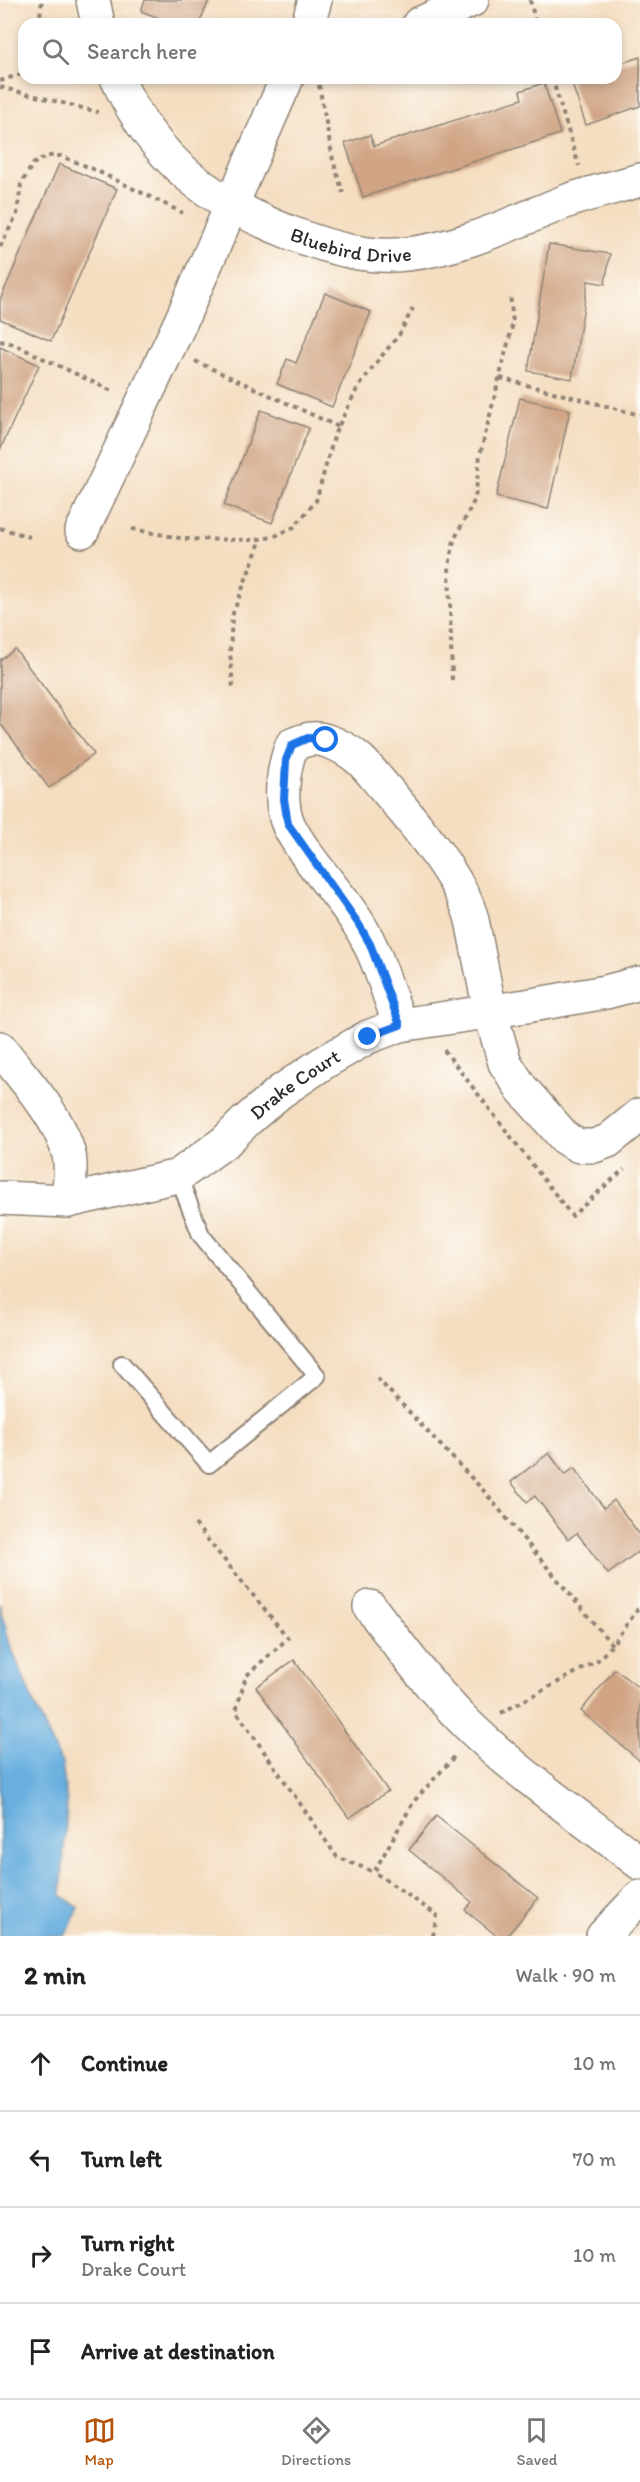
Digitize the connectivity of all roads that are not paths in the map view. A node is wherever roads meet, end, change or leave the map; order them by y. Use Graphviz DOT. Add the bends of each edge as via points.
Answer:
graph roads {
  1 [pos="93,0"];
  2 [pos="315,0"];
  3 [pos="472,0"];
  4 [pos="97,18"];
  5 [pos="310,18"];
  6 [pos="432,18"];
  7 [pos="120,84"];
  8 [pos="284,84"];
  9 [pos="640,180"];
  10 [pos="232,206"];
  11 [pos="82,531"];
  12 [pos="640,983"];
  13 [pos="490,1011"];
  14 [pos="400,1025"];
  15 [pos="0,1048"];
  16 [pos="640,1115"];
  17 [pos="178,1176"];
  18 [pos="0,1198"];
  19 [pos="68,1202"];
  20 [pos="122,1364"];
  21 [pos="370,1607"];
  22 [pos="640,1863"];
  23 [pos="640,1897"];
  24 [pos="603,1936"];
  1 -- 4 [label="street"];
  2 -- 5 [label="street"];
  3 -- 6 [label="street"];
  7 -- 10 [label="street, Bluebird Drive" via="153,140 210,193"];
  8 -- 10 [label="street"];
  9 -- 10 [label="street, Bluebird Drive" via="571,200 504,229 447,247 405,254 333,249"];
  10 -- 11 [label="street"];
  12 -- 13 [label="street, Drake Court"];
  13 -- 14 [label="street, Drake Court"];
  13 -- 14 [label="street" via="471,914 455,883 414,822 361,761 326,740 308,738 292,745 286,760 284,799 288,824 366,937"];
  13 -- 16 [label="street" via="505,1063 522,1089 566,1139 579,1146 594,1146 608,1141"];
  14 -- 17 [label="street, Drake Court" via="368,1037 280,1092 226,1141"];
  15 -- 19 [label="street" via="44,1106 65,1145 69,1156"];
  17 -- 19 [label="street, Drake Court"];
  17 -- 20 [label="lane" via="201,1235 317,1376 209,1464"];
  18 -- 19 [label="street, Drake Court"];
  21 -- 22 [label="street" via="421,1674 466,1723 505,1759"];
  23 -- 24 [label="street"];
}
